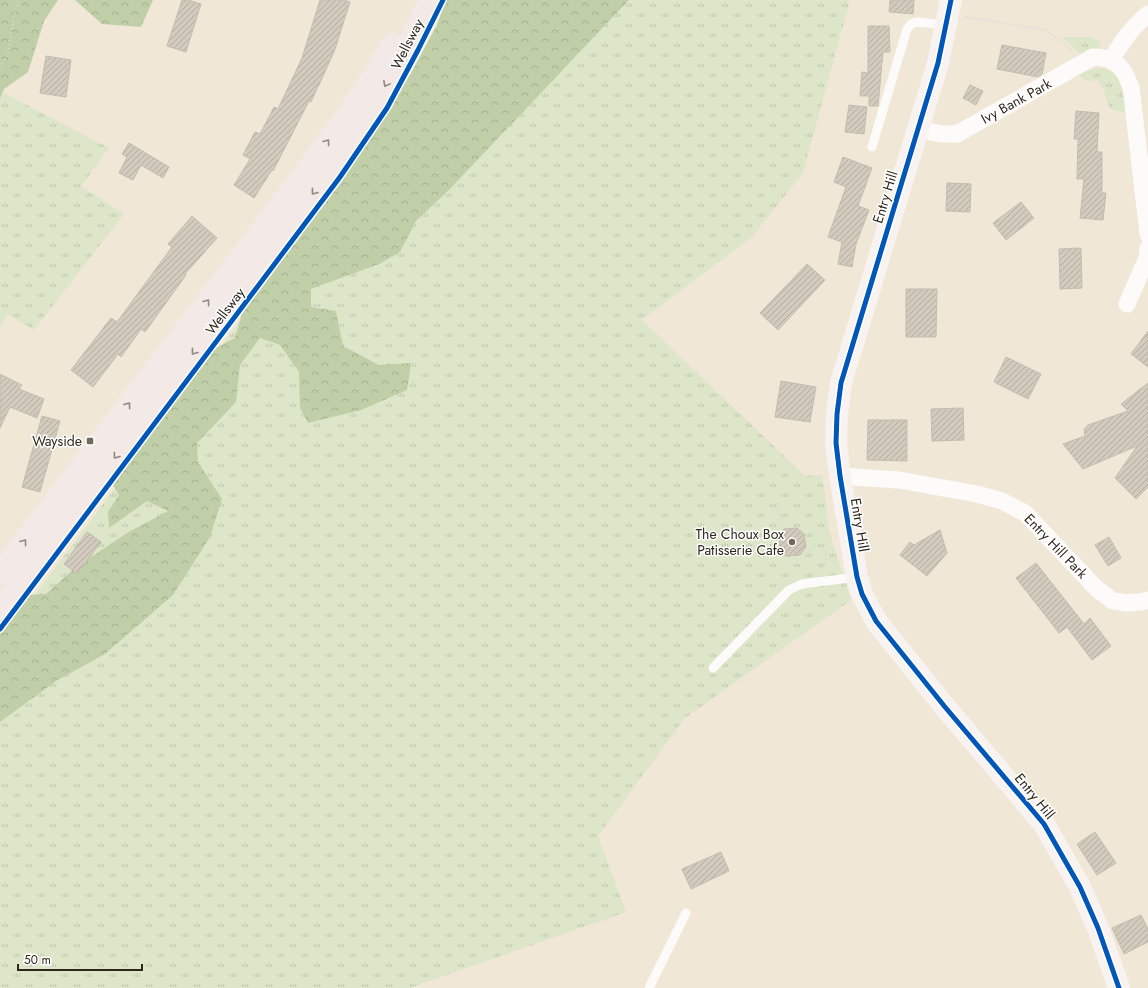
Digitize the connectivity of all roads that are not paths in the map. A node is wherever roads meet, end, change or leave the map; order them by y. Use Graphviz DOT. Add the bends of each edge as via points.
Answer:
graph roads {
  1 [pos="417,0"];
  2 [pos="430,0"];
  3 [pos="953,14"];
  4 [pos="1148,14"];
  5 [pos="1111,60"];
  6 [pos="918,129"];
  7 [pos="872,148"];
  8 [pos="1148,234"];
  9 [pos="1148,248"];
  10 [pos="1127,304"];
  11 [pos="840,476"];
  12 [pos="0,573"];
  13 [pos="856,577"];
  14 [pos="1148,600"];
  15 [pos="0,609"];
  16 [pos="713,668"];
  17 [pos="686,913"];
  18 [pos="649,988"];
  19 [pos="1119,988"];
  12 -- 1 [label="main road, Wellsway, one-way" via="352,108 397,38"];
  2 -- 15 [label="main road, Wellsway, one-way" via="377,102 330,170"];
  3 -- 6 [label="street, Entry Hill"];
  3 -- 7 [label="lane" via="917,22 907,29"];
  4 -- 5 [label="street" via="1136,24"];
  5 -- 6 [label="street, Ivy Bank Park" via="1097,57 1086,61 957,134 941,134"];
  5 -- 8 [label="street" via="1124,71 1131,87"];
  6 -- 11 [label="street, Entry Hill" via="841,383 836,436"];
  9 -- 10 [label="street" via="1147,258"];
  11 -- 13 [label="street, Entry Hill"];
  11 -- 14 [label="street, Entry Hill Park" via="899,480 1002,501 1025,513 1096,588 1112,601 1127,604"];
  13 -- 16 [label="lane" via="802,584 789,590"];
  13 -- 19 [label="street, Entry Hill" via="876,621 1044,824 1080,887 1098,928"];
  17 -- 18 [label="lane"];
}
